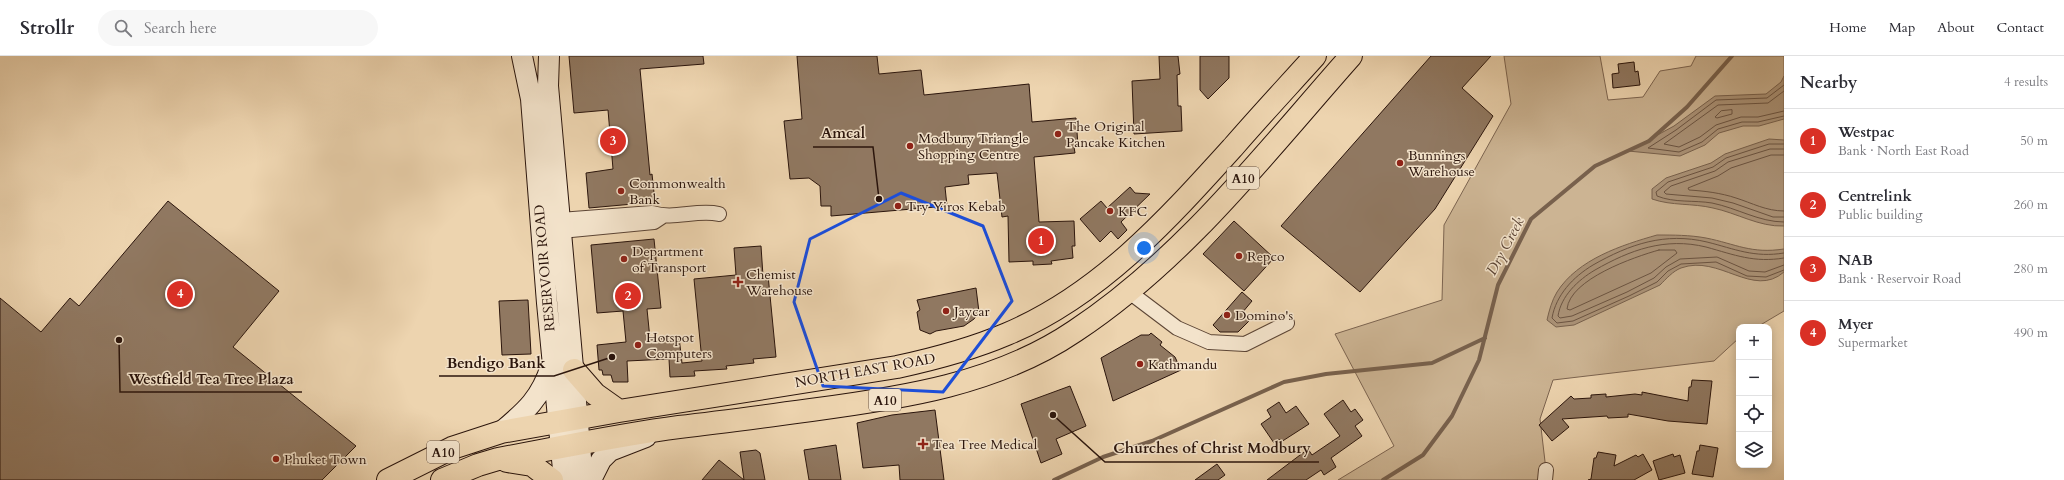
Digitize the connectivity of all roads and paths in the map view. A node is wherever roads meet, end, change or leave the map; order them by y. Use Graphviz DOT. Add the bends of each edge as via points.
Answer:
graph roads {
  1 [pos="522,56"];
  2 [pos="549,56"];
  3 [pos="1315,56"];
  4 [pos="1351,56"];
  5 [pos="719,214"];
  6 [pos="561,225"];
  7 [pos="1108,272"];
  8 [pos="1128,291"];
  9 [pos="1091,319"];
  10 [pos="1287,323"];
  11 [pos="1007,334"];
  12 [pos="553,363"];
  13 [pos="574,370"];
  14 [pos="619,411"];
  15 [pos="568,420"];
  16 [pos="664,429"];
  17 [pos="502,432"];
  18 [pos="571,446"];
  19 [pos="498,459"];
  20 [pos="388,480"];
  21 [pos="442,480"];
  22 [pos="552,480"];
  23 [pos="564,480"];
  24 [pos="583,480"];
  25 [pos="591,480"];
  1 -- 12 [label="main road, RESERVOIR ROAD" via="531,99"];
  2 -- 6 [label="main road, RESERVOIR ROAD" via="548,86"];
  3 -- 7 [label="highway, NORTH EAST ROAD / A10" via="1194,190"];
  4 -- 8 [label="highway, A10" via="1182,245 1149,276"];
  5 -- 6 [label="street" via="709,212 663,216 652,213"];
  6 -- 13 [label="main road, RESERVOIR ROAD"];
  7 -- 8 [label="highway"];
  7 -- 11 [label="highway, NORTH EAST ROAD / A10" via="1060,305"];
  8 -- 9 [label="highway, A10"];
  8 -- 10 [label="street" via="1177,328 1209,342 1245,344"];
  9 -- 11 [label="highway" via="1058,326 1016,343 1011,341"];
  9 -- 16 [label="highway, A10" via="1065,337 1020,361 960,383 892,400"];
  11 -- 14 [label="highway, NORTH EAST ROAD / A10" via="897,367"];
  12 -- 15 [label="main road, RESERVOIR ROAD"];
  12 -- 17 [label="main road" via="537,398"];
  13 -- 14 [label="highway" via="595,394"];
  13 -- 15 [label="main road, RESERVOIR ROAD"];
  14 -- 15 [label="highway, NORTH EAST ROAD / A10"];
  15 -- 17 [label="highway, NORTH EAST ROAD / A10"];
  15 -- 18 [label="main road, RESERVOIR ROAD"];
  16 -- 18 [label="highway, A10"];
  16 -- 25 [label="main road" via="610,452 601,460"];
  17 -- 20 [label="highway, NORTH EAST ROAD / A10" via="452,448"];
  18 -- 19 [label="highway, A10"];
  18 -- 23 [label="main road, RESERVOIR ROAD"];
  18 -- 24 [label="main road, RESERVOIR ROAD"];
  19 -- 21 [label="highway, A10"];
  19 -- 22 [label="highway" via="532,466"];
}
